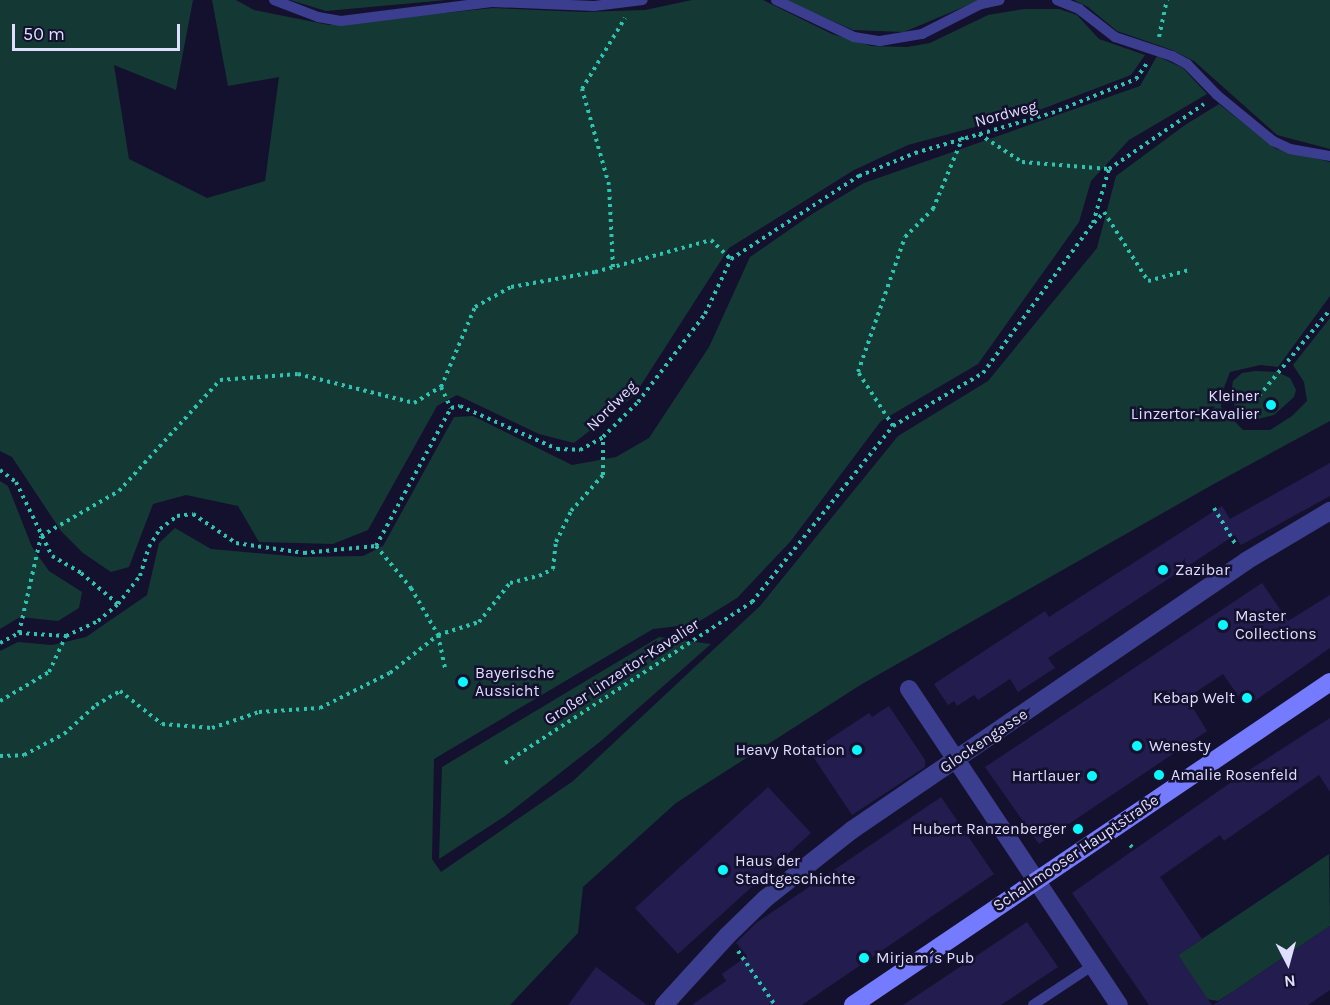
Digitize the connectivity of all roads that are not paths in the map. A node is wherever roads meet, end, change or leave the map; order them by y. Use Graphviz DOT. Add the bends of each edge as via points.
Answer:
graph roads {
  1 [pos="274,0"];
  2 [pos="776,0"];
  3 [pos="1000,0"];
  4 [pos="1057,0"];
  5 [pos="639,1"];
  6 [pos="1330,156"];
  7 [pos="1330,511"];
  8 [pos="1330,682"];
  9 [pos="909,689"];
  10 [pos="956,760"];
  11 [pos="1034,880"];
  12 [pos="1092,966"];
  13 [pos="664,1005"];
  14 [pos="853,1005"];
  15 [pos="1033,1005"];
  16 [pos="1119,1005"];
  1 -- 5 [label="lane" via="318,17 341,21 492,2 594,6"];
  2 -- 3 [label="lane" via="854,37 880,41 922,34 981,4"];
  4 -- 6 [label="lane" via="1079,9 1115,37 1187,64 1217,95 1273,141 1290,149"];
  7 -- 10 [label="street, Glockengasse" via="1246,561"];
  8 -- 11 [label="street, Schallmooser Hauptstraße"];
  9 -- 10 [label="street"];
  10 -- 11 [label="street"];
  10 -- 13 [label="street, Glockengasse" via="852,830 765,899"];
  11 -- 12 [label="street"];
  11 -- 14 [label="street, Schallmooser Hauptstraße"];
  12 -- 15 [label="lane"];
  12 -- 16 [label="street"];
}
